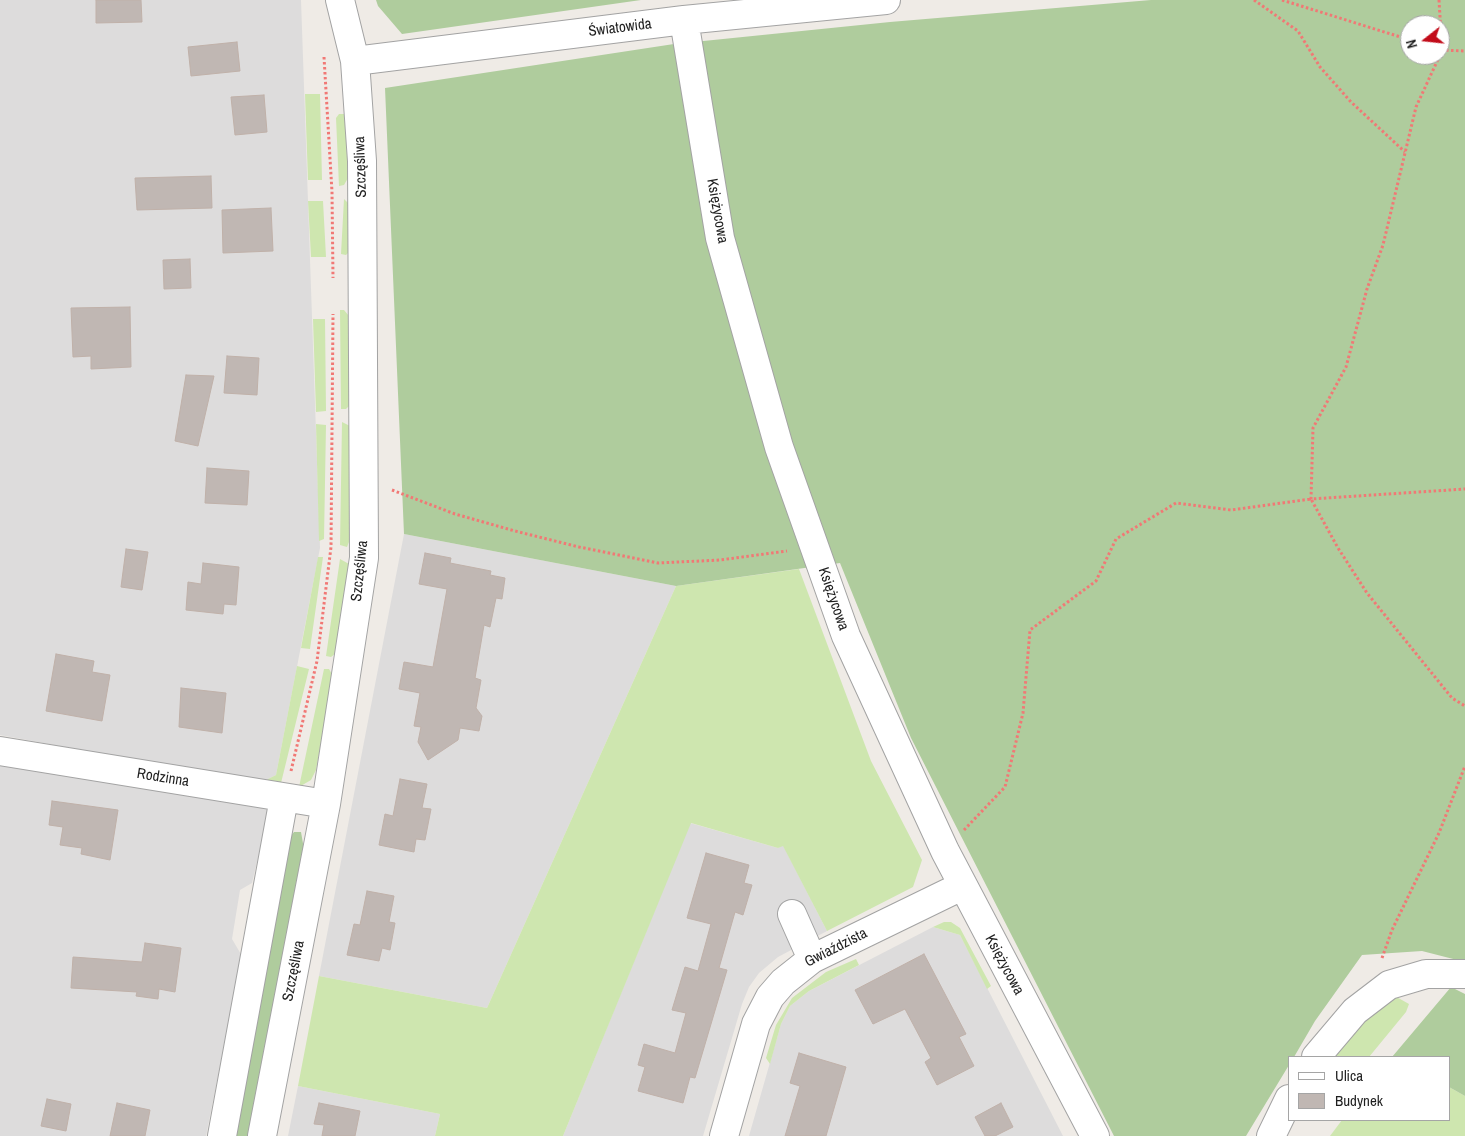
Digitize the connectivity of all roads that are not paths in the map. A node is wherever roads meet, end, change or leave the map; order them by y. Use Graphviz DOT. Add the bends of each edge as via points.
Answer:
graph roads {
  1 [pos="340,0"];
  2 [pos="886,0"];
  3 [pos="684,20"];
  4 [pos="355,60"];
  5 [pos="0,751"];
  6 [pos="284,798"];
  7 [pos="326,804"];
  8 [pos="962,886"];
  9 [pos="792,914"];
  10 [pos="812,959"];
  11 [pos="1465,974"];
  12 [pos="1317,1056"];
  13 [pos="1288,1101"];
  14 [pos="222,1136"];
  15 [pos="262,1136"];
  16 [pos="724,1136"];
  17 [pos="1095,1136"];
  18 [pos="1272,1136"];
  1 -- 4 [label="street, Szczęśliwa"];
  2 -- 3 [label="street, Światowida"];
  3 -- 4 [label="street, Światowida"];
  3 -- 8 [label="street, Księżycowa" via="720,238 780,447 846,636"];
  4 -- 7 [label="street, Szczęśliwa" via="362,161 364,558"];
  5 -- 6 [label="street, Rodzinna"];
  6 -- 7 [label="street, Rodzinna"];
  6 -- 14 [label="street"];
  7 -- 15 [label="street, Szczęśliwa"];
  8 -- 10 [label="street, Gwiaździsta"];
  8 -- 17 [label="street, Księżycowa"];
  9 -- 10 [label="street"];
  10 -- 16 [label="street, Gwiaździsta" via="783,982 761,1014"];
  11 -- 12 [label="street" via="1414,976 1389,985 1343,1023"];
  13 -- 18 [label="street"];
}
